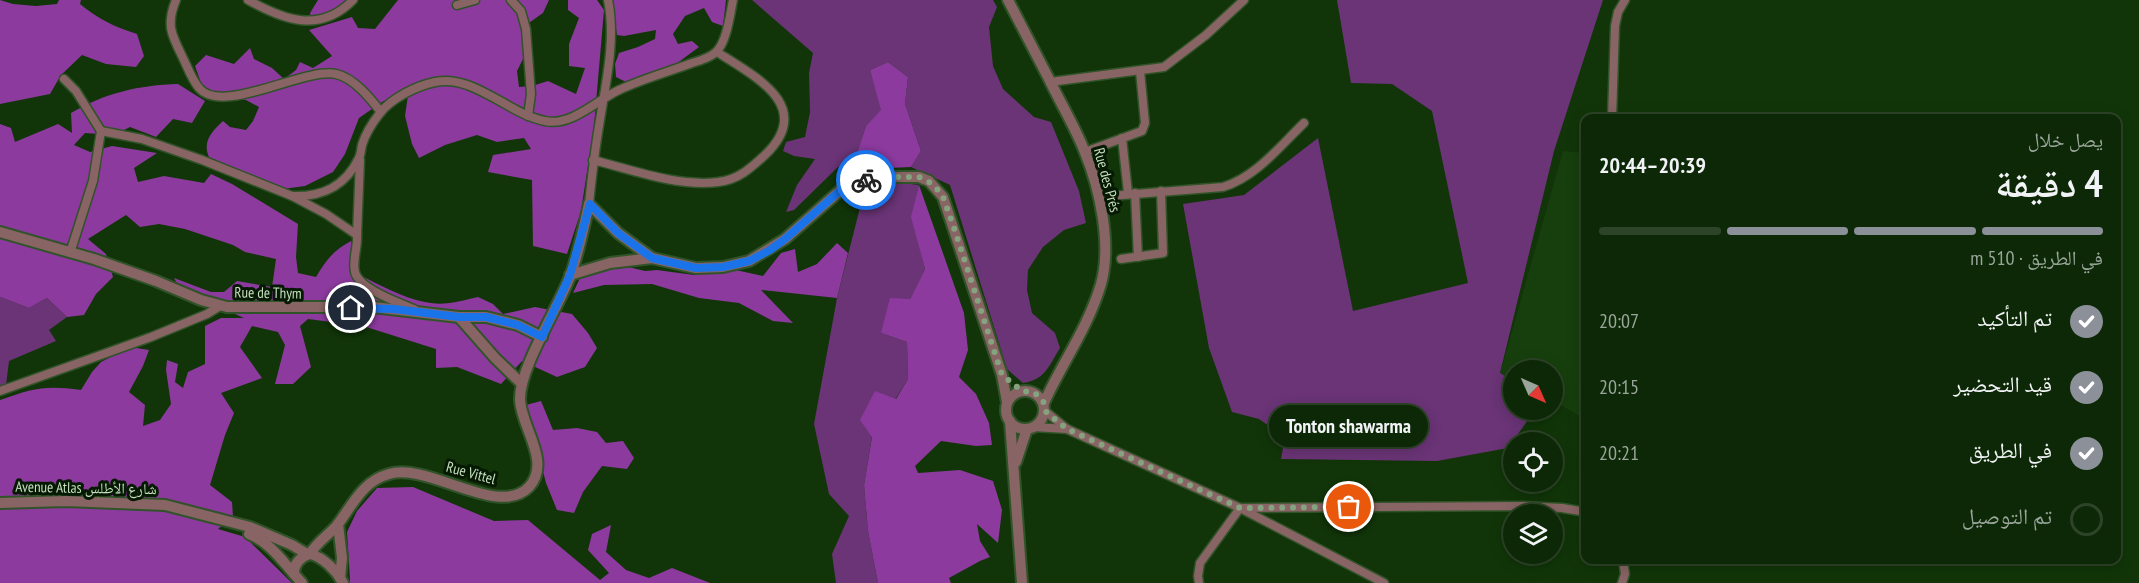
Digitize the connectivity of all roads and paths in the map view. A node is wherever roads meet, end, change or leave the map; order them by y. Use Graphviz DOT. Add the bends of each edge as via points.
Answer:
graph roads {
  1 [pos="176,0"];
  2 [pos="248,0"];
  3 [pos="353,0"];
  4 [pos="475,0"];
  5 [pos="511,0"];
  6 [pos="608,0"];
  7 [pos="733,0"];
  8 [pos="1008,0"];
  9 [pos="1242,0"];
  10 [pos="1625,0"];
  11 [pos="457,5"];
  12 [pos="717,52"];
  13 [pos="1140,71"];
  14 [pos="64,80"];
  15 [pos="1050,82"];
  16 [pos="603,98"];
  17 [pos="381,112"];
  18 [pos="1612,114"];
  19 [pos="528,116"];
  20 [pos="1304,123"];
  21 [pos="101,131"];
  22 [pos="1122,138"];
  23 [pos="1085,152"];
  24 [pos="360,157"];
  25 [pos="593,160"];
  26 [pos="1161,191"];
  27 [pos="1132,193"];
  28 [pos="292,196"];
  29 [pos="1098,196"];
  30 [pos="590,204"];
  31 [pos="0,232"];
  32 [pos="357,235"];
  33 [pos="70,253"];
  34 [pos="1138,257"];
  35 [pos="652,258"];
  36 [pos="1121,259"];
  37 [pos="570,275"];
  38 [pos="220,306"];
  39 [pos="419,312"];
  40 [pos="459,317"];
  41 [pos="542,337"];
  42 [pos="1002,375"];
  43 [pos="1057,375"];
  44 [pos="522,384"];
  45 [pos="0,391"];
  46 [pos="1028,391"];
  47 [pos="1007,402"];
  48 [pos="1044,407"];
  49 [pos="1010,421"];
  50 [pos="1030,428"];
  51 [pos="1067,429"];
  52 [pos="1013,468"];
  53 [pos="0,503"];
  54 [pos="0,508"];
  55 [pos="1240,508"];
  56 [pos="1581,512"];
  57 [pos="338,524"];
  58 [pos="309,554"];
  59 [pos="1624,564"];
  60 [pos="294,574"];
  61 [pos="341,581"];
  62 [pos="302,583"];
  63 [pos="1022,583"];
  64 [pos="1199,583"];
  65 [pos="1384,583"];
  66 [pos="1622,583"];
  1 -- 17 [label="street" via="170,16 171,30 204,92 218,96 252,93 330,73 346,78"];
  2 -- 3 [label="street" via="283,16 310,21 337,14"];
  4 -- 11 [label="street"];
  5 -- 19 [label="street" via="521,11 526,29 531,94"];
  6 -- 16 [label="street" via="612,18"];
  7 -- 12 [label="street"];
  8 -- 15 [label="street, Rue des Prés"];
  9 -- 13 [label="street" via="1181,56 1164,67"];
  10 -- 18 [label="street" via="1615,27"];
  12 -- 16 [label="street"];
  12 -- 25 [label="street" via="765,83 784,116 778,140 752,167 719,182 690,183"];
  13 -- 15 [label="street"];
  13 -- 22 [label="street" via="1144,128"];
  14 -- 21 [label="street" via="76,91"];
  15 -- 23 [label="street, Rue des Prés"];
  16 -- 19 [label="street" via="583,112 556,121"];
  16 -- 25 [label="street"];
  17 -- 19 [label="street" via="411,90 441,81 471,87"];
  17 -- 24 [label="street" via="362,145"];
  20 -- 26 [label="street" via="1252,172 1232,184"];
  21 -- 28 [label="street" via="142,139 192,156"];
  21 -- 33 [label="street" via="93,182"];
  22 -- 23 [label="street"];
  22 -- 27 [label="street"];
  23 -- 29 [label="street, Rue des Prés"];
  24 -- 28 [label="street" via="331,190"];
  24 -- 32 [label="street"];
  25 -- 30 [label="street"];
  26 -- 27 [label="street"];
  26 -- 34 [label="street" via="1163,253"];
  27 -- 29 [label="street"];
  27 -- 34 [label="street"];
  28 -- 32 [label="street"];
  29 -- 43 [label="street, Rue des Prés" via="1104,238 1101,283 1089,318"];
  30 -- 35 [label="street" via="618,233"];
  30 -- 37 [label="street, Rue Vittel"];
  31 -- 33 [label="street"];
  32 -- 39 [label="street" via="357,277 378,294"];
  33 -- 38 [label="street" via="128,270"];
  34 -- 36 [label="street"];
  35 -- 37 [label="street" via="610,263"];
  35 -- 42 [label="street" via="696,268 749,261 785,239 843,188 882,177 919,177 943,197"];
  37 -- 41 [label="street, Rue Vittel"];
  38 -- 39 [label="street, Rue de Thym"];
  38 -- 45 [label="street, Rue de Thym" via="151,337"];
  39 -- 40 [label="street, Rue de Thym"];
  40 -- 41 [label="street, Rue de Thym" via="486,317 518,325"];
  40 -- 44 [label="street"];
  41 -- 44 [label="street, Rue Vittel"];
  42 -- 46 [label="street"];
  42 -- 47 [label="street"];
  43 -- 46 [label="street, Rue des Prés"];
  43 -- 48 [label="street, Rue des Prés"];
  44 -- 57 [label="street, Rue Vittel" via="520,405 537,469 533,482 522,493 490,495 412,473 389,474 366,487"];
  46 -- 47 [label="street"];
  46 -- 48 [label="street"];
  47 -- 49 [label="street" via="1006,415"];
  48 -- 50 [label="street" via="1043,418"];
  48 -- 51 [label="street"];
  49 -- 50 [label="street" via="1020,429"];
  49 -- 52 [label="street"];
  50 -- 51 [label="street"];
  50 -- 52 [label="street"];
  51 -- 55 [label="street"];
  52 -- 63 [label="street"];
  53 -- 58 [label="street, Avenue Atlas شارع الأطلس" via="165,504 250,527"];
  54 -- 60 [label="street, Avenue Atlas شارع الأطلس" via="132,507 180,513 259,538"];
  55 -- 56 [label="street" via="1523,506"];
  55 -- 64 [label="street" via="1200,563"];
  55 -- 65 [label="street"];
  57 -- 58 [label="street, Rue Vittel"];
  57 -- 61 [label="street"];
  58 -- 60 [label="street, Rue Vittel" via="295,565"];
  58 -- 61 [label="street, Avenue Atlas شارع الأطلس" via="322,561"];
  59 -- 66 [label="street"];
  60 -- 62 [label="street, Avenue Atlas شارع الأطلس"];
}
